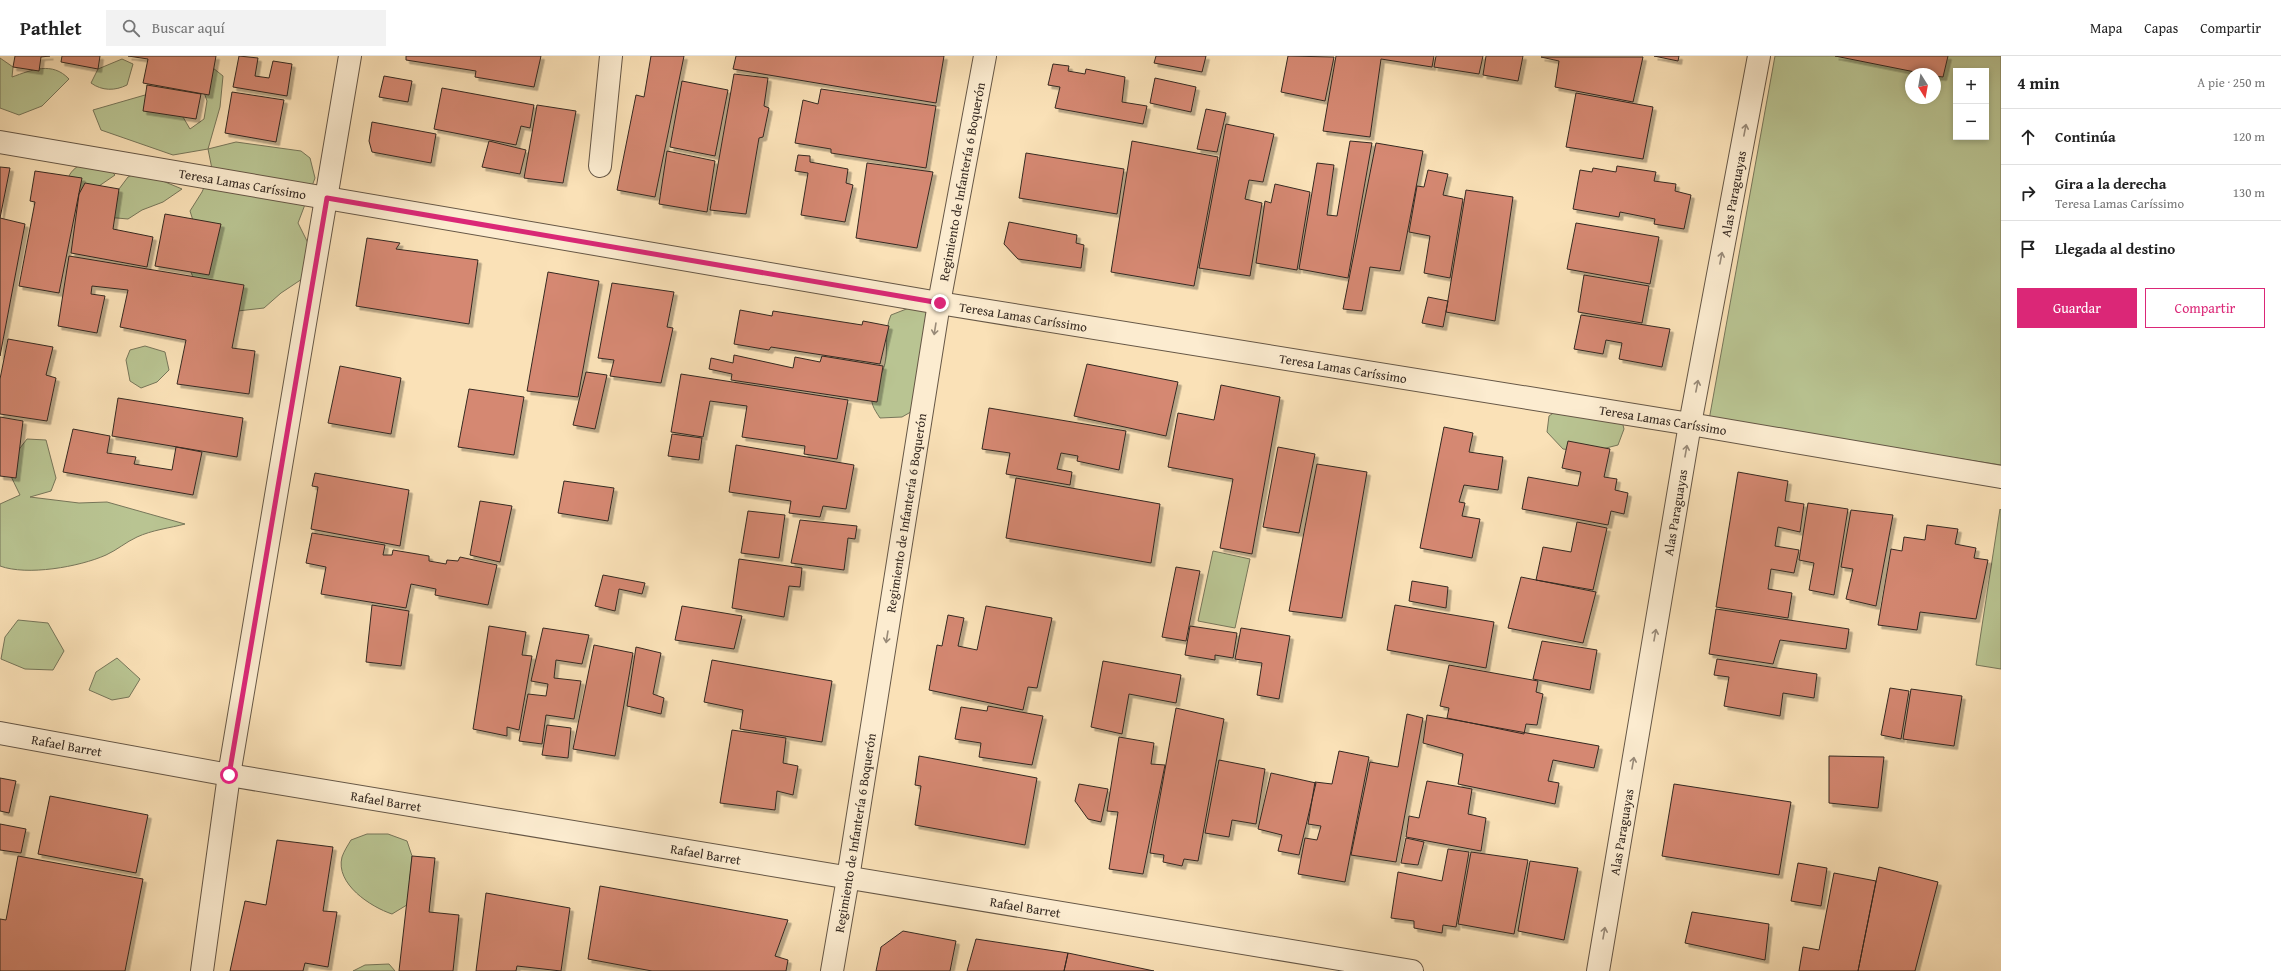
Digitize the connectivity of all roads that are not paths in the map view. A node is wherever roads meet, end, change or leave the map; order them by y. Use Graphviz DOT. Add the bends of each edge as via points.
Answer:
graph roads {
  1 [pos="350,56"];
  2 [pos="610,56"];
  3 [pos="985,56"];
  4 [pos="1759,56"];
  5 [pos="0,142"];
  6 [pos="600,166"];
  7 [pos="327,198"];
  8 [pos="940,303"];
  9 [pos="1690,424"];
  10 [pos="2001,477"];
  11 [pos="0,733"];
  12 [pos="229,775"];
  13 [pos="848,878"];
  14 [pos="202,971"];
  15 [pos="832,971"];
  16 [pos="1412,971"];
  17 [pos="1598,971"];
  1 -- 7 [label="street"];
  2 -- 6 [label="street"];
  3 -- 8 [label="street, Regimiento de Infantería 6 Boquerón"];
  9 -- 4 [label="street, Alas Paraguayas, one-way"];
  5 -- 7 [label="street, Teresa Lamas Caríssimo"];
  7 -- 8 [label="street, Teresa Lamas Caríssimo"];
  7 -- 12 [label="street"];
  8 -- 9 [label="street, Teresa Lamas Caríssimo"];
  8 -- 13 [label="street, Regimiento de Infantería 6 Boquerón, one-way"];
  9 -- 10 [label="street, Teresa Lamas Caríssimo"];
  17 -- 9 [label="street, Alas Paraguayas, one-way"];
  11 -- 12 [label="street, Rafael Barret"];
  12 -- 13 [label="street, Rafael Barret"];
  12 -- 14 [label="street"];
  13 -- 15 [label="street, Regimiento de Infantería 6 Boquerón"];
  13 -- 16 [label="street, Rafael Barret"];
}
